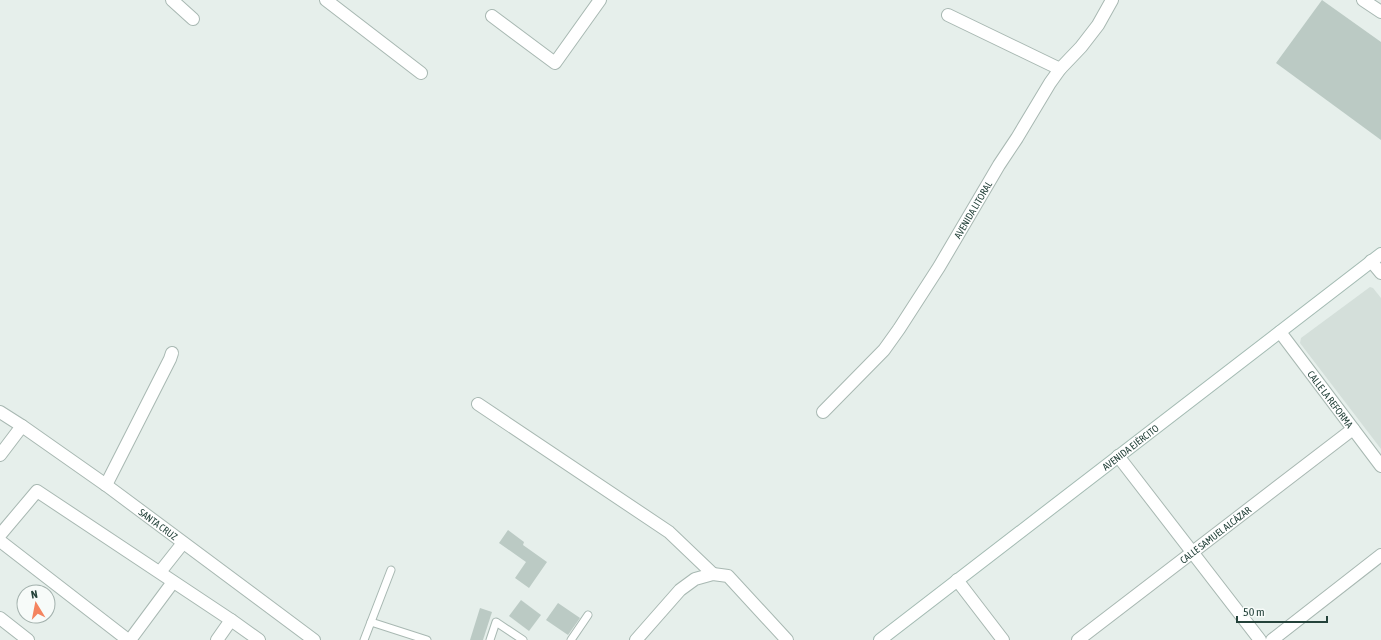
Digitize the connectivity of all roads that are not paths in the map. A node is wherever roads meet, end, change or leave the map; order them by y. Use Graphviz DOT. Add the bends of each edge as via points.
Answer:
graph roads {
  1 [pos="172,0"];
  2 [pos="326,0"];
  3 [pos="600,0"];
  4 [pos="1112,0"];
  5 [pos="1364,0"];
  6 [pos="1381,12"];
  7 [pos="948,15"];
  8 [pos="492,16"];
  9 [pos="193,19"];
  10 [pos="1060,69"];
  11 [pos="421,73"];
  12 [pos="1376,258"];
  13 [pos="1381,273"];
  14 [pos="1280,332"];
  15 [pos="172,353"];
  16 [pos="478,404"];
  17 [pos="0,412"];
  18 [pos="823,412"];
  19 [pos="22,426"];
  20 [pos="1352,429"];
  21 [pos="0,455"];
  22 [pos="1118,456"];
  23 [pos="1381,466"];
  24 [pos="106,485"];
  25 [pos="0,535"];
  26 [pos="0,541"];
  27 [pos="183,543"];
  28 [pos="1192,552"];
  29 [pos="1381,555"];
  30 [pos="391,570"];
  31 [pos="160,572"];
  32 [pos="713,574"];
  33 [pos="957,580"];
  34 [pos="172,582"];
  35 [pos="588,615"];
  36 [pos="0,618"];
  37 [pos="231,620"];
  38 [pos="371,622"];
  39 [pos="310,639"];
  40 [pos="28,640"];
  41 [pos="129,640"];
  42 [pos="217,640"];
  43 [pos="259,640"];
  44 [pos="364,640"];
  45 [pos="427,640"];
  46 [pos="490,640"];
  47 [pos="523,640"];
  48 [pos="571,640"];
  49 [pos="636,640"];
  50 [pos="787,640"];
  51 [pos="880,640"];
  52 [pos="1002,640"];
  53 [pos="1078,640"];
  54 [pos="1260,640"];
  55 [pos="1272,640"];
  1 -- 9 [label="street"];
  2 -- 11 [label="street"];
  3 -- 8 [label="street" via="555,63"];
  4 -- 10 [label="street, AVENIDA LITORAL" via="1098,25"];
  5 -- 6 [label="street"];
  7 -- 10 [label="street"];
  10 -- 18 [label="street, AVENIDA LITORAL" via="899,329 884,350"];
  12 -- 13 [label="street"];
  12 -- 14 [label="street, AVENIDA EJÉRCITO"];
  14 -- 20 [label="street, CALLE LA REFORMA"];
  14 -- 22 [label="street, AVENIDA EJÉRCITO"];
  15 -- 24 [label="street"];
  16 -- 32 [label="street" via="669,532"];
  17 -- 19 [label="street, SANTA CRUZ"];
  19 -- 21 [label="street"];
  19 -- 24 [label="street, SANTA CRUZ"];
  20 -- 23 [label="street, CALLE LA REFORMA"];
  20 -- 28 [label="street, CALLE SAMUEL ALCÁZAR"];
  22 -- 28 [label="street"];
  22 -- 33 [label="street, AVENIDA EJÉRCITO"];
  24 -- 27 [label="street, SANTA CRUZ"];
  25 -- 31 [label="street" via="37,491"];
  26 -- 41 [label="street"];
  27 -- 31 [label="street"];
  27 -- 39 [label="street, SANTA CRUZ"];
  28 -- 53 [label="street, CALLE SAMUEL ALCÁZAR"];
  28 -- 54 [label="street"];
  29 -- 55 [label="street"];
  30 -- 38 [label="lane"];
  31 -- 34 [label="street"];
  32 -- 49 [label="street" via="695,579 680,590"];
  32 -- 50 [label="street" via="728,576"];
  33 -- 51 [label="street, AVENIDA EJÉRCITO"];
  33 -- 52 [label="street"];
  34 -- 37 [label="street"];
  34 -- 41 [label="street"];
  35 -- 48 [label="lane"];
  36 -- 40 [label="street"];
  37 -- 42 [label="street"];
  37 -- 43 [label="street"];
  38 -- 44 [label="lane"];
  38 -- 45 [label="lane"];
  46 -- 47 [label="lane" via="496,622"];
}
